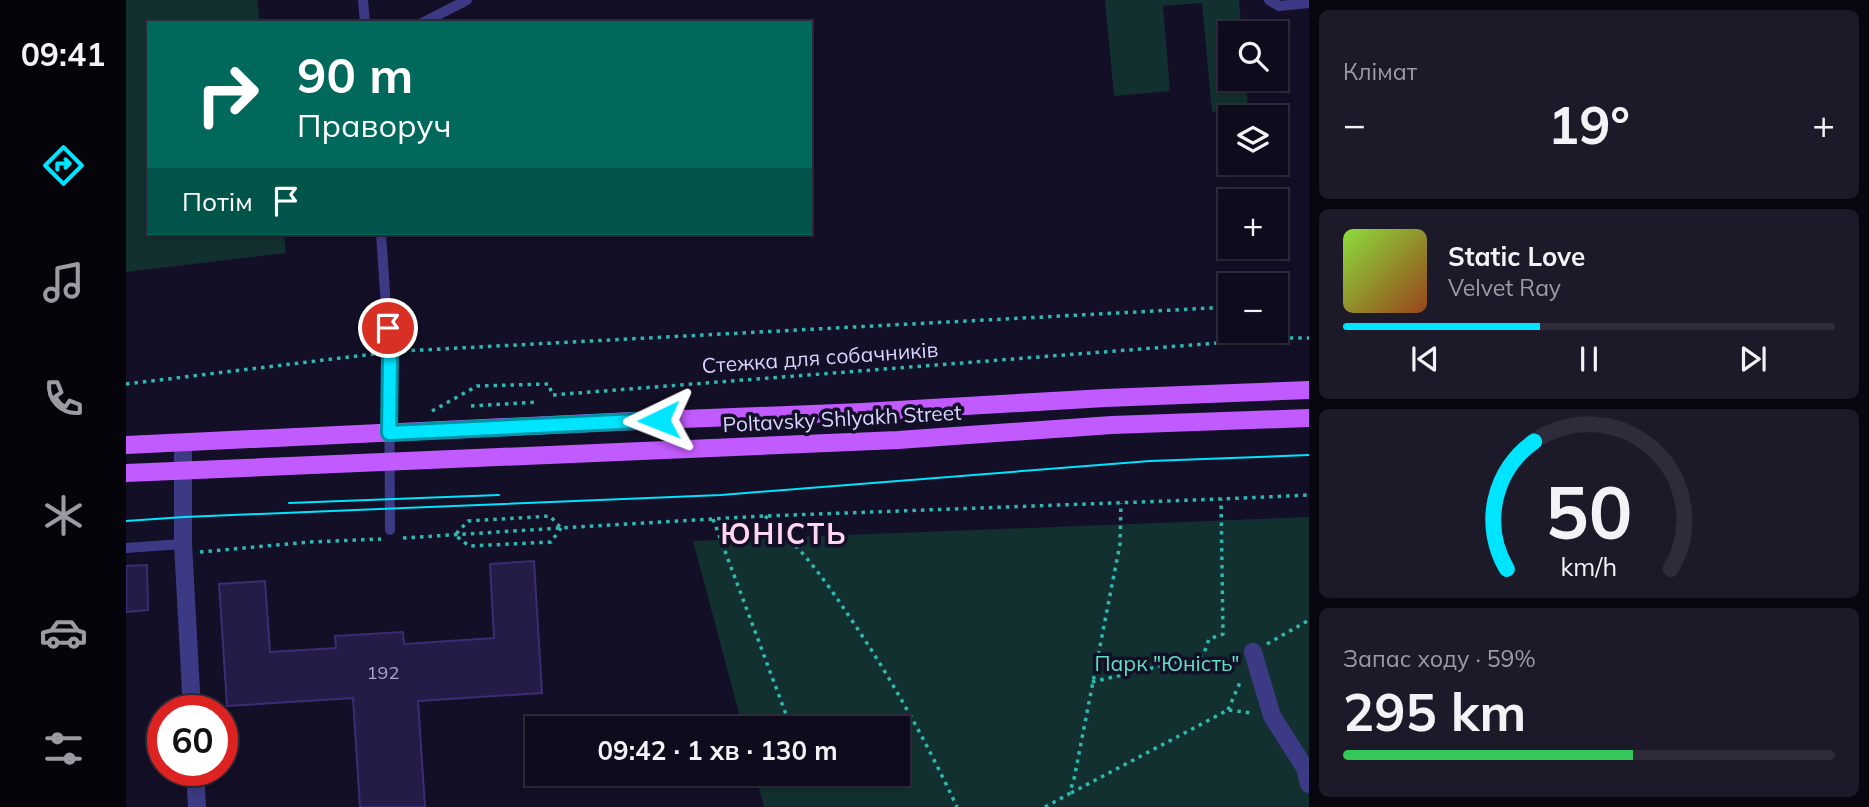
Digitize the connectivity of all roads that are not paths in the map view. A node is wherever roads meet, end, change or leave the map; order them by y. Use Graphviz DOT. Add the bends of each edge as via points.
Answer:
graph roads {
  1 [pos="363,0"];
  2 [pos="467,0"];
  3 [pos="1269,0"];
  4 [pos="1309,3"];
  5 [pos="365,21"];
  6 [pos="426,21"];
  7 [pos="381,235"];
  8 [pos="1309,390"];
  9 [pos="1309,418"];
  10 [pos="389,433"];
  11 [pos="183,443"];
  12 [pos="126,445"];
  13 [pos="390,462"];
  14 [pos="183,471"];
  15 [pos="126,473"];
  16 [pos="390,530"];
  17 [pos="126,548"];
  18 [pos="183,549"];
  19 [pos="1253,652"];
  20 [pos="191,695"];
  21 [pos="1309,784"];
  22 [pos="196,786"];
  23 [pos="197,807"];
  1 -- 5 [label="lane"];
  2 -- 6 [label="lane"];
  3 -- 4 [label="lane" via="1279,6"];
  7 -- 10 [label="lane" via="390,352"];
  8 -- 10 [label="main road, Poltavsky Shlyakh Street"];
  9 -- 13 [label="main road, Poltavsky Shlyakh Street"];
  10 -- 11 [label="main road, Poltavsky Shlyakh Street"];
  10 -- 13 [label="lane"];
  11 -- 12 [label="main road, Poltavsky Shlyakh Street"];
  11 -- 14 [label="street"];
  13 -- 14 [label="main road, Poltavsky Shlyakh Street"];
  13 -- 16 [label="lane"];
  14 -- 15 [label="main road, Poltavsky Shlyakh Street"];
  14 -- 18 [label="street"];
  17 -- 18 [label="lane"];
  18 -- 20 [label="street"];
  19 -- 21 [label="street" via="1272,716 1305,768"];
  22 -- 23 [label="street"];
}
